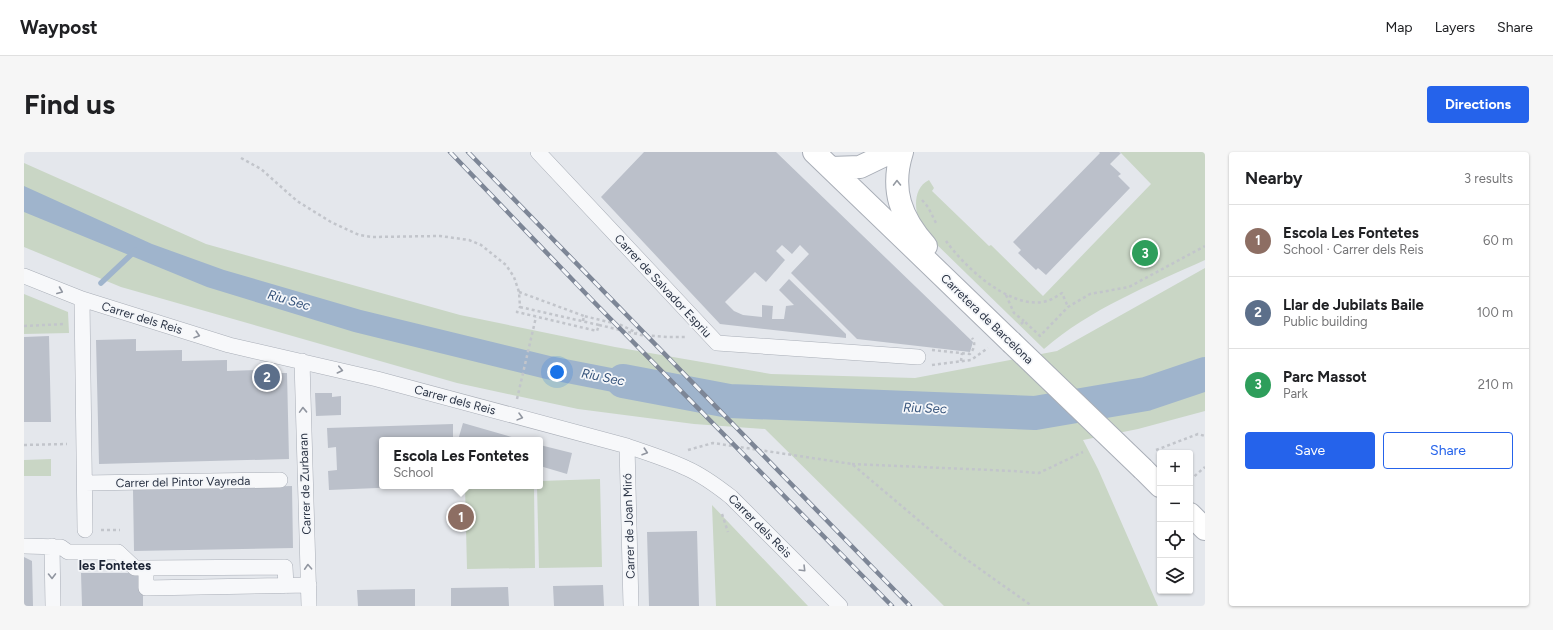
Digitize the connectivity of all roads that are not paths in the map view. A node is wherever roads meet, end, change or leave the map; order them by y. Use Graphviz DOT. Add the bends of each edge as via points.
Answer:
graph roads {
  1 [pos="814,152"];
  2 [pos="891,152"];
  3 [pos="902,152"];
  4 [pos="543,154"];
  5 [pos="858,160"];
  6 [pos="831,168"];
  7 [pos="864,201"];
  8 [pos="24,276"];
  9 [pos="955,287"];
  10 [pos="82,300"];
  11 [pos="923,357"];
  12 [pos="302,362"];
  13 [pos="627,446"];
  14 [pos="280,480"];
  15 [pos="1157,483"];
  16 [pos="85,484"];
  17 [pos="1193,517"];
  18 [pos="1205,529"];
  19 [pos="85,530"];
  20 [pos="24,546"];
  21 [pos="52,546"];
  22 [pos="146,568"];
  23 [pos="219,568"];
  24 [pos="309,585"];
  25 [pos="286,586"];
  26 [pos="220,587"];
  27 [pos="53,606"];
  28 [pos="309,606"];
  29 [pos="631,606"];
  30 [pos="840,606"];
  1 -- 6 [label="main road, Carretera de Barcelona"];
  2 -- 5 [label="main road" via="872,162"];
  9 -- 3 [label="main road, one-way" via="947,269 919,238 903,214 897,194"];
  4 -- 11 [label="street, Carrer de Salvador Espriu" via="717,343"];
  5 -- 6 [label="main road"];
  5 -- 7 [label="main road" via="858,186"];
  6 -- 7 [label="main road, Carretera de Barcelona"];
  7 -- 9 [label="main road, Carretera de Barcelona"];
  8 -- 10 [label="street, Carrer dels Reis, one-way"];
  9 -- 15 [label="main road, Carretera de Barcelona, bridge" via="1016,333"];
  10 -- 12 [label="street, Carrer dels Reis, one-way" via="229,345"];
  10 -- 16 [label="street"];
  12 -- 13 [label="street, Carrer dels Reis, one-way" via="377,379"];
  24 -- 12 [label="street, Carrer de Zurbaran, one-way"];
  13 -- 29 [label="street, Carrer de Joan Miró"];
  13 -- 30 [label="street, Carrer dels Reis, one-way" via="687,468 712,482 731,497"];
  14 -- 16 [label="street, Carrer del Pintor Vayreda"];
  16 -- 19 [label="street"];
  17 -- 18 [label="main road"];
  20 -- 21 [label="street"];
  21 -- 22 [label="street" via="61,547 68,552 118,552 135,568"];
  21 -- 27 [label="street, one-way"];
  22 -- 23 [label="street"];
  22 -- 26 [label="street" via="146,588"];
  23 -- 25 [label="street" via="285,567"];
  23 -- 26 [label="street"];
  24 -- 25 [label="street"];
  24 -- 28 [label="street, Carrer de Zurbaran"];
  25 -- 26 [label="street"];
}
